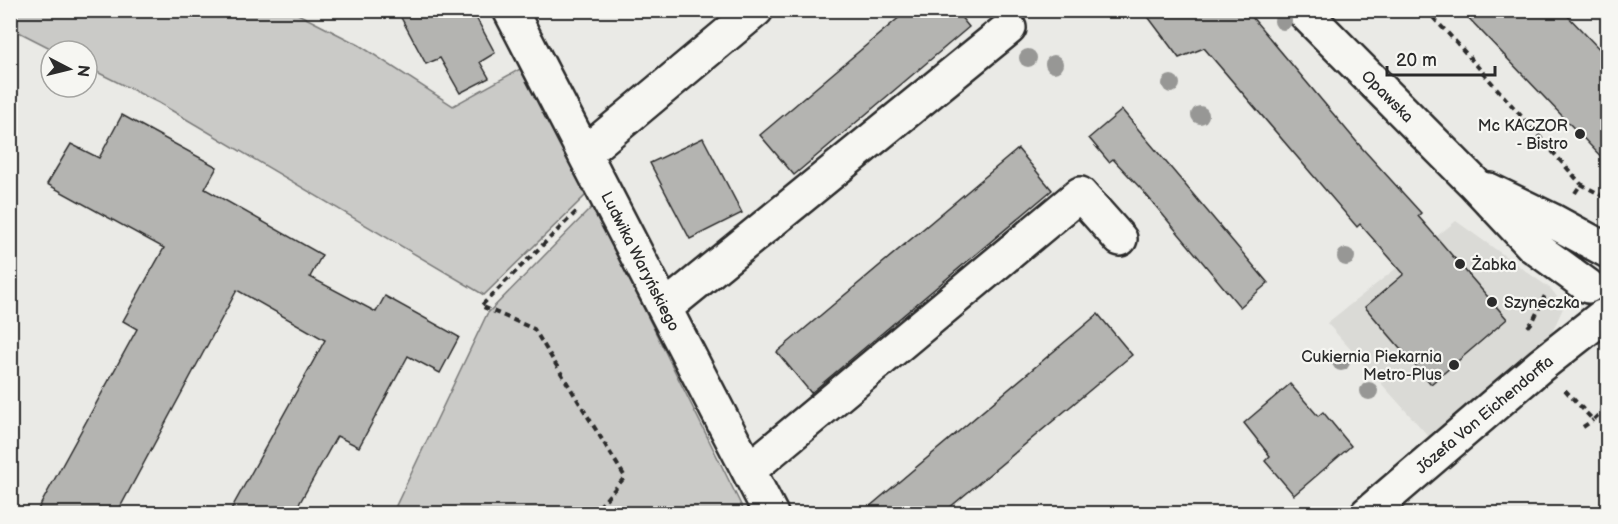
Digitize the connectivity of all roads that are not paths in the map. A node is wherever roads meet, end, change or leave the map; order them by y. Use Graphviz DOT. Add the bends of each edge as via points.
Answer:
graph roads {
  1 [pos="510,10"];
  2 [pos="756,10"];
  3 [pos="1302,10"];
  4 [pos="1009,28"];
  5 [pos="585,153"];
  6 [pos="1473,182"];
  7 [pos="1120,239"];
  8 [pos="1608,251"];
  9 [pos="1608,257"];
  10 [pos="1588,286"];
  11 [pos="665,308"];
  12 [pos="1605,319"];
  13 [pos="749,470"];
  14 [pos="771,513"];
  15 [pos="1368,513"];
  1 -- 5 [label="street, Ludwika Waryńskiego"];
  2 -- 5 [label="street"];
  3 -- 6 [label="street, Opawska"];
  4 -- 11 [label="street"];
  5 -- 11 [label="street, Ludwika Waryńskiego"];
  6 -- 8 [label="street, Opawska"];
  6 -- 10 [label="street, Opawska" via="1533,246"];
  7 -- 13 [label="street" via="1080,194"];
  9 -- 10 [label="street" via="1592,268"];
  10 -- 12 [label="street" via="1590,301"];
  11 -- 13 [label="street, Ludwika Waryńskiego"];
  12 -- 15 [label="street, Józefa Von Eichendorffa" via="1541,365"];
  13 -- 14 [label="street, Ludwika Waryńskiego"];
}
